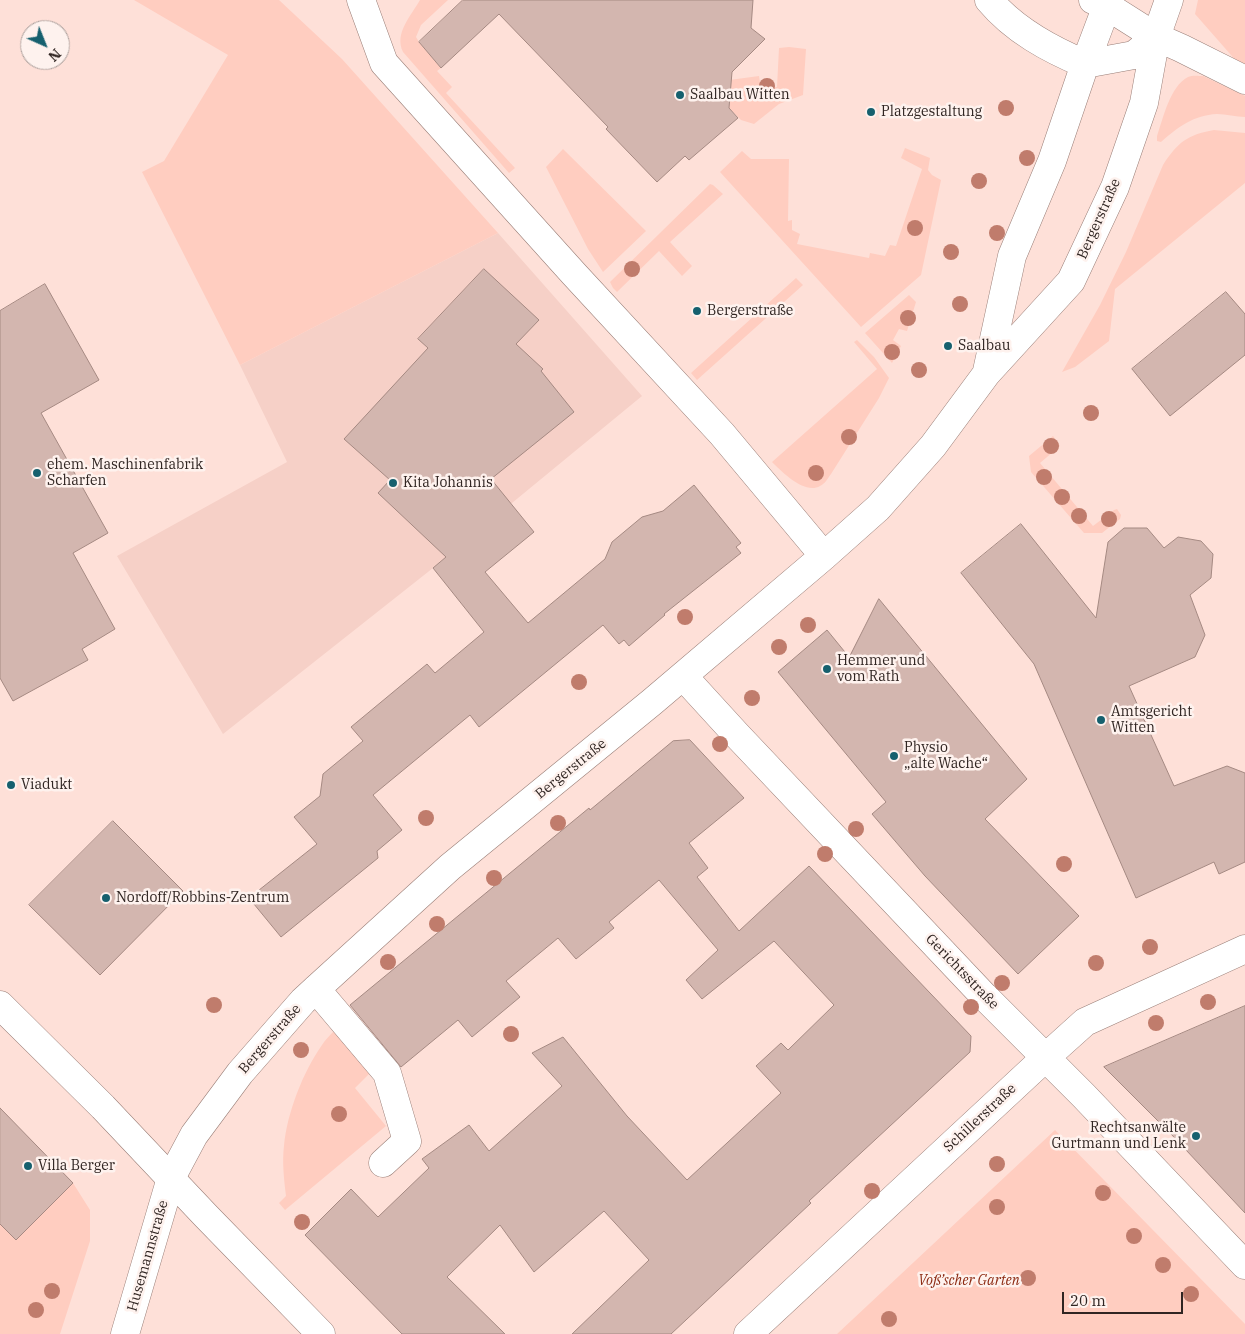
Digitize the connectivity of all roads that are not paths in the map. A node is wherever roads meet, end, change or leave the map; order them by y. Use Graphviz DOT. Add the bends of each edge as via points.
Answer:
graph roads {
  1 [pos="361,0"];
  2 [pos="989,0"];
  3 [pos="1169,0"];
  4 [pos="1103,2"];
  5 [pos="1156,37"];
  6 [pos="1085,64"];
  7 [pos="1245,80"];
  8 [pos="987,372"];
  9 [pos="824,556"];
  10 [pos="683,676"];
  11 [pos="1245,949"];
  12 [pos="316,989"];
  13 [pos="0,1005"];
  14 [pos="1045,1058"];
  15 [pos="383,1163"];
  16 [pos="171,1178"];
  17 [pos="1245,1265"];
  18 [pos="125,1334"];
  19 [pos="321,1334"];
  20 [pos="748,1334"];
  1 -- 9 [label="street" via="384,63 722,434"];
  2 -- 6 [label="street" via="1016,27"];
  3 -- 5 [label="street, Bergerstraße"];
  4 -- 5 [label="street, Bergerstraße"];
  4 -- 6 [label="street, Bergerstraße"];
  5 -- 6 [label="street" via="1134,55"];
  5 -- 7 [label="street"];
  5 -- 8 [label="street, Bergerstraße" via="1144,103 1115,187 1071,281"];
  6 -- 8 [label="street, Bergerstraße" via="1052,161 1012,256"];
  8 -- 9 [label="street, Bergerstraße" via="932,446 878,508"];
  9 -- 10 [label="street, Bergerstraße"];
  10 -- 12 [label="street, Bergerstraße" via="450,867"];
  10 -- 14 [label="street, Gerichtsstraße" via="742,742"];
  11 -- 14 [label="street, Schillerstraße" via="1085,1022"];
  12 -- 15 [label="street" via="388,1073 407,1141"];
  12 -- 16 [label="street, Bergerstraße" via="240,1073 194,1135"];
  13 -- 16 [label="street"];
  14 -- 17 [label="street, Gerichtsstraße"];
  14 -- 20 [label="street, Schillerstraße"];
  16 -- 18 [label="street, Husemannstraße"];
  16 -- 19 [label="street"];
}
